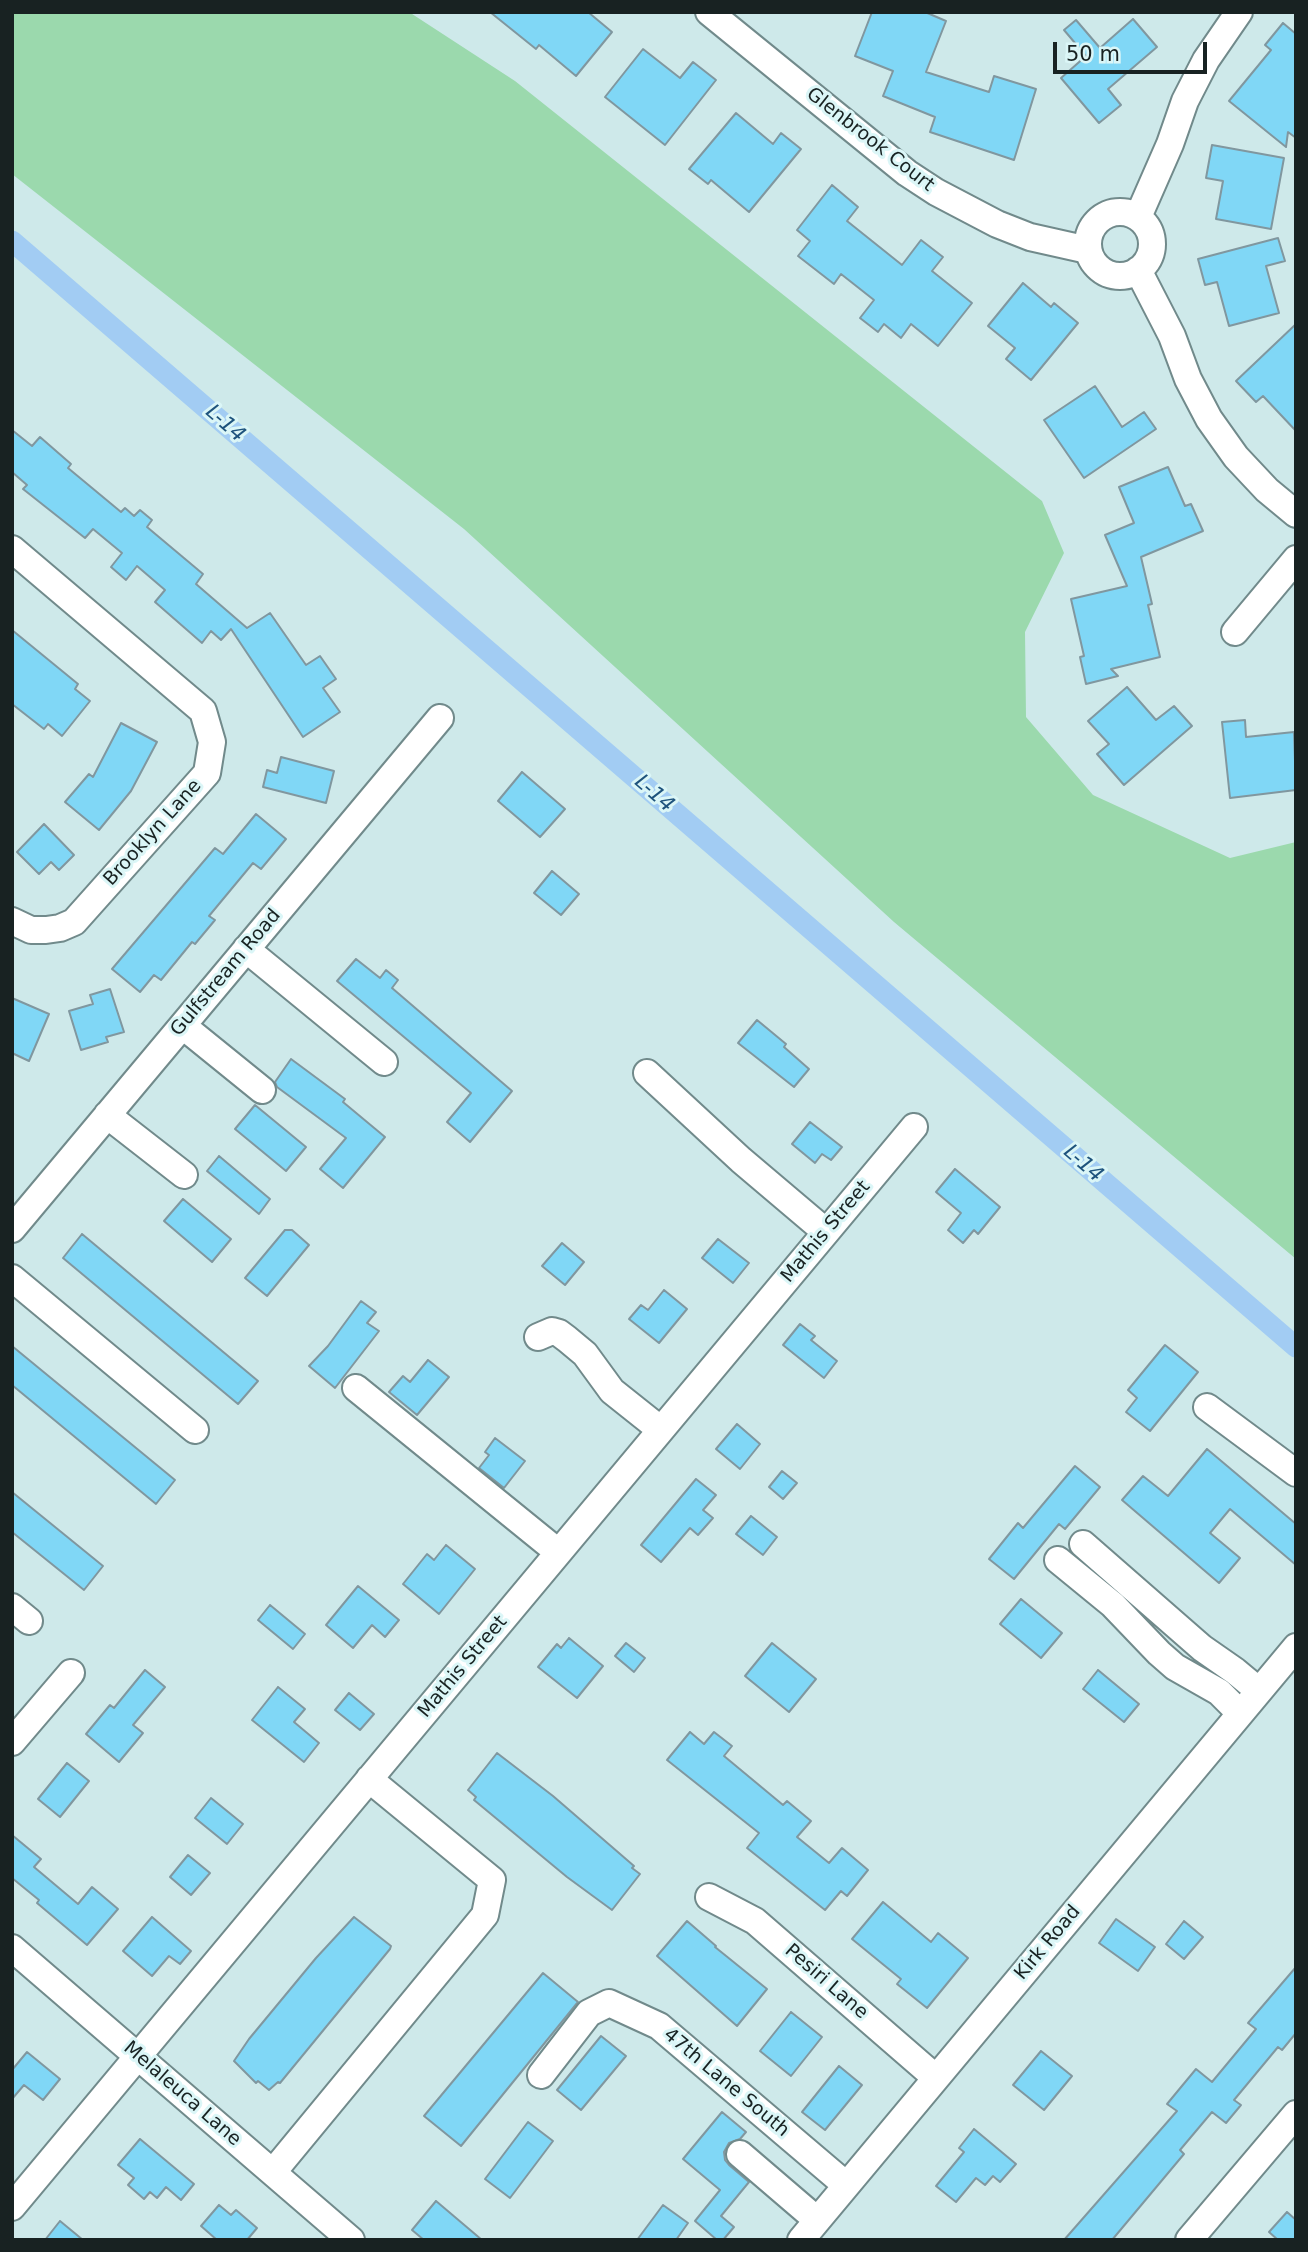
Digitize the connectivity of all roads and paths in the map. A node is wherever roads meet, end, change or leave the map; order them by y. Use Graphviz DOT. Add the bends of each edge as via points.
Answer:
graph roads {
  1 [pos="709,12"];
  2 [pos="1239,12"];
  3 [pos="1138,218"];
  4 [pos="1088,250"];
  5 [pos="1138,270"];
  6 [pos="1296,514"];
  7 [pos="12,549"];
  8 [pos="1296,559"];
  9 [pos="1236,632"];
  10 [pos="440,718"];
  11 [pos="12,921"];
  12 [pos="246,949"];
  13 [pos="183,1026"];
  14 [pos="384,1062"];
  15 [pos="646,1073"];
  16 [pos="262,1090"];
  17 [pos="107,1115"];
  18 [pos="914,1127"];
  19 [pos="184,1175"];
  20 [pos="12,1230"];
  21 [pos="826,1232"];
  22 [pos="12,1278"];
  23 [pos="538,1337"];
  24 [pos="356,1388"];
  25 [pos="1207,1407"];
  26 [pos="195,1430"];
  27 [pos="661,1430"];
  28 [pos="1296,1473"];
  29 [pos="1083,1544"];
  30 [pos="558,1552"];
  31 [pos="1058,1560"];
  32 [pos="1296,1647"];
  33 [pos="71,1673"];
  34 [pos="1259,1691"];
  35 [pos="1240,1713"];
  36 [pos="12,1742"];
  37 [pos="369,1779"];
  38 [pos="709,1896"];
  39 [pos="12,1948"];
  40 [pos="138,2056"];
  41 [pos="541,2074"];
  42 [pos="936,2078"];
  43 [pos="1296,2114"];
  44 [pos="740,2154"];
  45 [pos="272,2172"];
  46 [pos="846,2185"];
  47 [pos="12,2207"];
  48 [pos="809,2230"];
  49 [pos="351,2240"];
  50 [pos="1189,2240"];
  1 -- 4 [label="street, Glenbrook Court" via="906,173 936,192 1008,229"];
  2 -- 3 [label="street" via="1185,101"];
  3 -- 4 [label="street" via="1124,212 1104,215 1090,230"];
  3 -- 5 [label="street" via="1152,241 1151,252"];
  4 -- 5 [label="street" via="1091,260 1107,274 1128,275"];
  5 -- 6 [label="street" via="1209,419 1236,457"];
  7 -- 11 [label="street, Brooklyn Lane" via="203,711 212,742 207,774 74,922 31,930"];
  8 -- 9 [label="street"];
  10 -- 12 [label="street, Gulfstream Road"];
  12 -- 13 [label="street, Gulfstream Road"];
  12 -- 14 [label="street"];
  13 -- 16 [label="street"];
  13 -- 17 [label="street, Gulfstream Road"];
  15 -- 21 [label="street"];
  17 -- 19 [label="street"];
  17 -- 20 [label="street, Gulfstream Road"];
  18 -- 21 [label="street, Mathis Street"];
  21 -- 27 [label="street, Mathis Street"];
  22 -- 26 [label="street"];
  23 -- 27 [label="street" via="552,1331 567,1339 585,1354 612,1391"];
  24 -- 30 [label="street"];
  25 -- 28 [label="street"];
  27 -- 30 [label="street, Mathis Street"];
  29 -- 34 [label="street" via="1202,1648"];
  30 -- 37 [label="street, Mathis Street"];
  31 -- 35 [label="street" via="1113,1605 1158,1653 1219,1692"];
  32 -- 34 [label="street, Kirk Road"];
  33 -- 36 [label="street"];
  34 -- 35 [label="street, Kirk Road"];
  35 -- 42 [label="street, Kirk Road"];
  37 -- 40 [label="street, Mathis Street"];
  37 -- 45 [label="street" via="492,1880 485,1915"];
  38 -- 42 [label="street, Pesiri Lane" via="755,1921"];
  39 -- 40 [label="street, Melaleuca Lane"];
  40 -- 45 [label="street, Melaleuca Lane"];
  40 -- 47 [label="street, Mathis Street"];
  41 -- 46 [label="street, 47th Lane South" via="589,2013 609,2003 659,2026"];
  42 -- 46 [label="street, Kirk Road"];
  43 -- 50 [label="street"];
  44 -- 48 [label="street"];
  45 -- 49 [label="street, Melaleuca Lane"];
  46 -- 48 [label="street, Kirk Road"];
}
